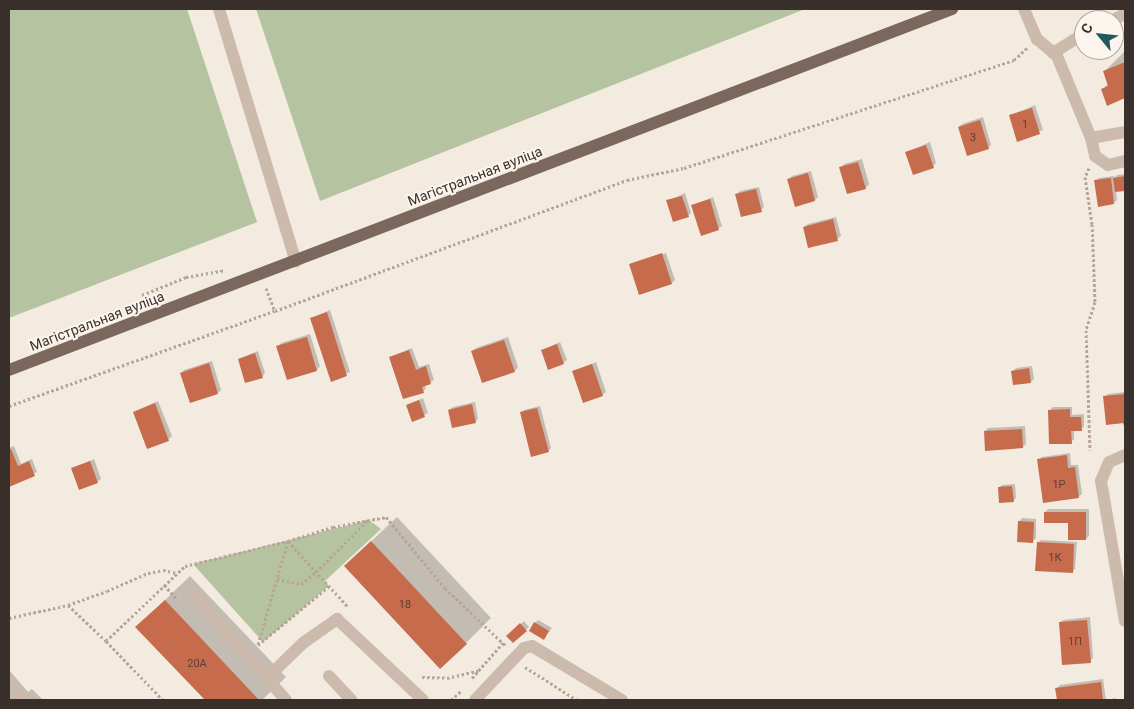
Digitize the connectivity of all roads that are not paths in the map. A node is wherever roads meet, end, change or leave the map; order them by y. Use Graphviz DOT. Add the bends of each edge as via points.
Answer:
graph roads {
  1 [pos="219,9"];
  2 [pos="952,9"];
  3 [pos="1024,9"];
  4 [pos="1074,40"];
  5 [pos="1053,53"];
  6 [pos="1125,132"];
  7 [pos="1091,138"];
  8 [pos="1125,161"];
  9 [pos="296,262"];
  10 [pos="9,370"];
  11 [pos="1125,456"];
  12 [pos="192,593"];
  13 [pos="1125,621"];
  14 [pos="329,676"];
  15 [pos="267,678"];
  16 [pos="9,682"];
  17 [pos="26,700"];
  18 [pos="286,700"];
  19 [pos="351,700"];
  20 [pos="423,700"];
  21 [pos="475,700"];
  22 [pos="622,700"];
  1 -- 9 [label="street"];
  2 -- 9 [label="main road, Магістральная вуліца"];
  3 -- 5 [label="street" via="1037,39"];
  4 -- 5 [label="street"];
  5 -- 7 [label="street"];
  6 -- 7 [label="street"];
  7 -- 8 [label="street" via="1095,156 1108,165"];
  9 -- 10 [label="main road, Магістральная вуліца"];
  11 -- 13 [label="street" via="1109,462 1102,481"];
  12 -- 15 [label="street"];
  14 -- 19 [label="street"];
  15 -- 18 [label="street"];
  15 -- 20 [label="street" via="303,643 337,619"];
  16 -- 17 [label="street"];
  21 -- 22 [label="street" via="524,648 532,646"];
}
